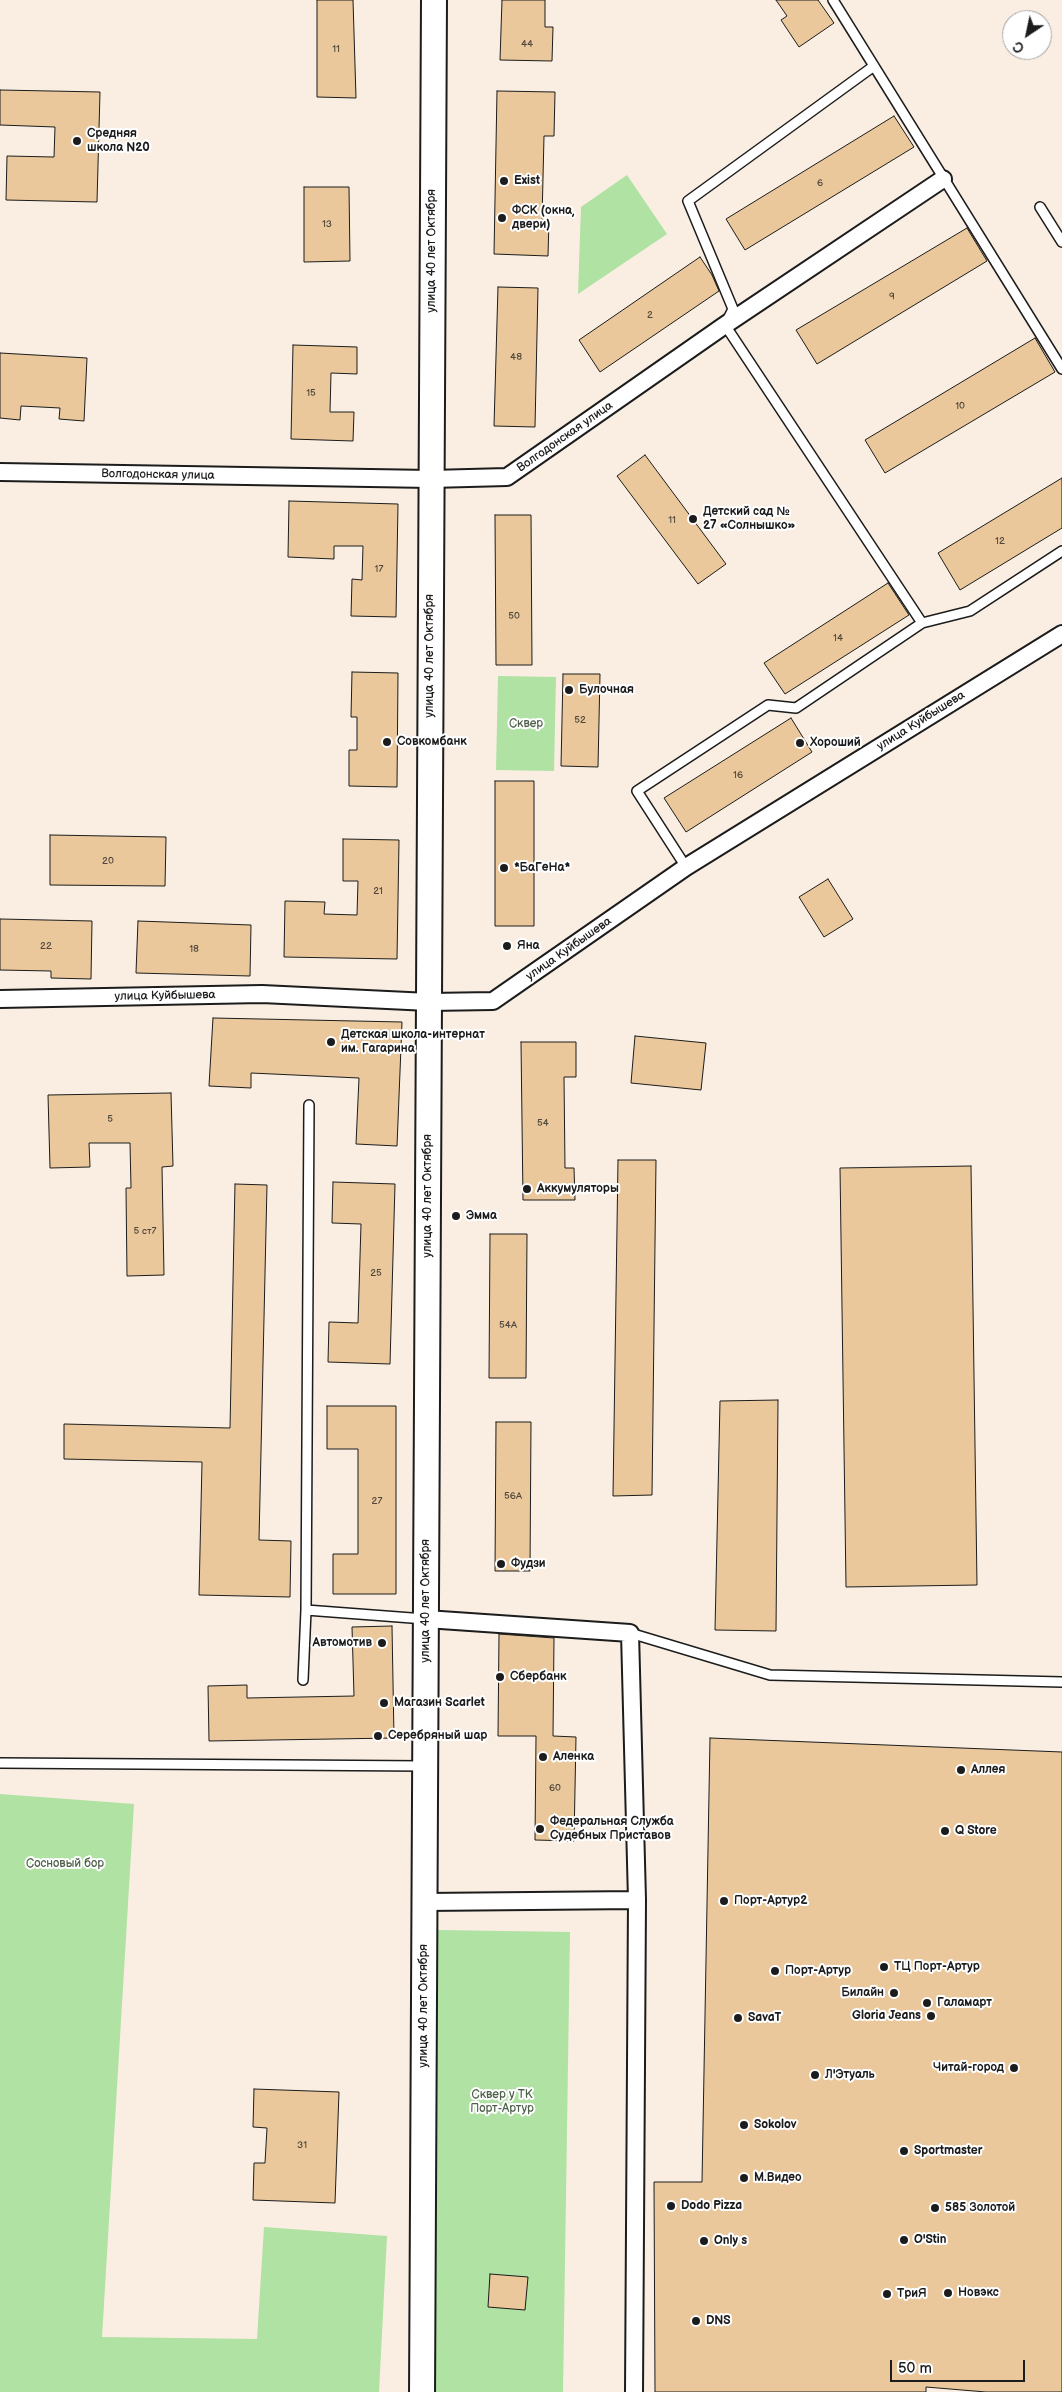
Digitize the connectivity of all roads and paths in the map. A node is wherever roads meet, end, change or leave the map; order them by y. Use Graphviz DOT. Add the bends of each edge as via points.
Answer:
graph roads {
  1 [pos="434,0"];
  2 [pos="834,0"];
  3 [pos="874,66"];
  4 [pos="943,179"];
  5 [pos="1040,207"];
  6 [pos="1062,242"];
  7 [pos="725,325"];
  8 [pos="1062,369"];
  9 [pos="0,472"];
  10 [pos="431,479"];
  11 [pos="1062,551"];
  12 [pos="922,623"];
  13 [pos="1062,634"];
  14 [pos="686,867"];
  15 [pos="0,999"];
  16 [pos="429,1002"];
  17 [pos="310,1105"];
  18 [pos="306,1610"];
  19 [pos="426,1619"];
  20 [pos="630,1633"];
  21 [pos="303,1680"];
  22 [pos="1062,1682"];
  23 [pos="0,1763"];
  24 [pos="425,1766"];
  25 [pos="637,1900"];
  26 [pos="424,1902"];
  27 [pos="422,2392"];
  28 [pos="634,2392"];
  1 -- 10 [label="main road, улица 40 лет Октября"];
  2 -- 3 [label="lane"];
  3 -- 4 [label="lane"];
  3 -- 7 [label="lane" via="688,201 733,309"];
  4 -- 7 [label="street, Волгодонская улица"];
  4 -- 8 [label="lane"];
  5 -- 6 [label="lane"];
  7 -- 10 [label="street, Волгодонская улица" via="507,477"];
  7 -- 12 [label="lane"];
  9 -- 10 [label="street, Волгодонская улица"];
  10 -- 16 [label="main road, улица 40 лет Октября"];
  11 -- 12 [label="lane" via="970,611"];
  12 -- 14 [label="lane" via="796,708 768,705 637,791"];
  13 -- 14 [label="street, улица Куйбышева"];
  14 -- 16 [label="street, улица Куйбышева" via="493,1001"];
  15 -- 16 [label="street, улица Куйбышева" via="262,994"];
  16 -- 19 [label="main road, улица 40 лет Октября"];
  17 -- 18 [label="lane"];
  18 -- 19 [label="lane"];
  18 -- 21 [label="lane"];
  19 -- 20 [label="street"];
  19 -- 24 [label="main road, улица 40 лет Октября"];
  20 -- 22 [label="lane" via="770,1675"];
  20 -- 25 [label="street"];
  23 -- 24 [label="lane"];
  24 -- 26 [label="main road, улица 40 лет Октября"];
  25 -- 26 [label="street"];
  25 -- 28 [label="street"];
  26 -- 27 [label="main road, улица 40 лет Октября"];
}
